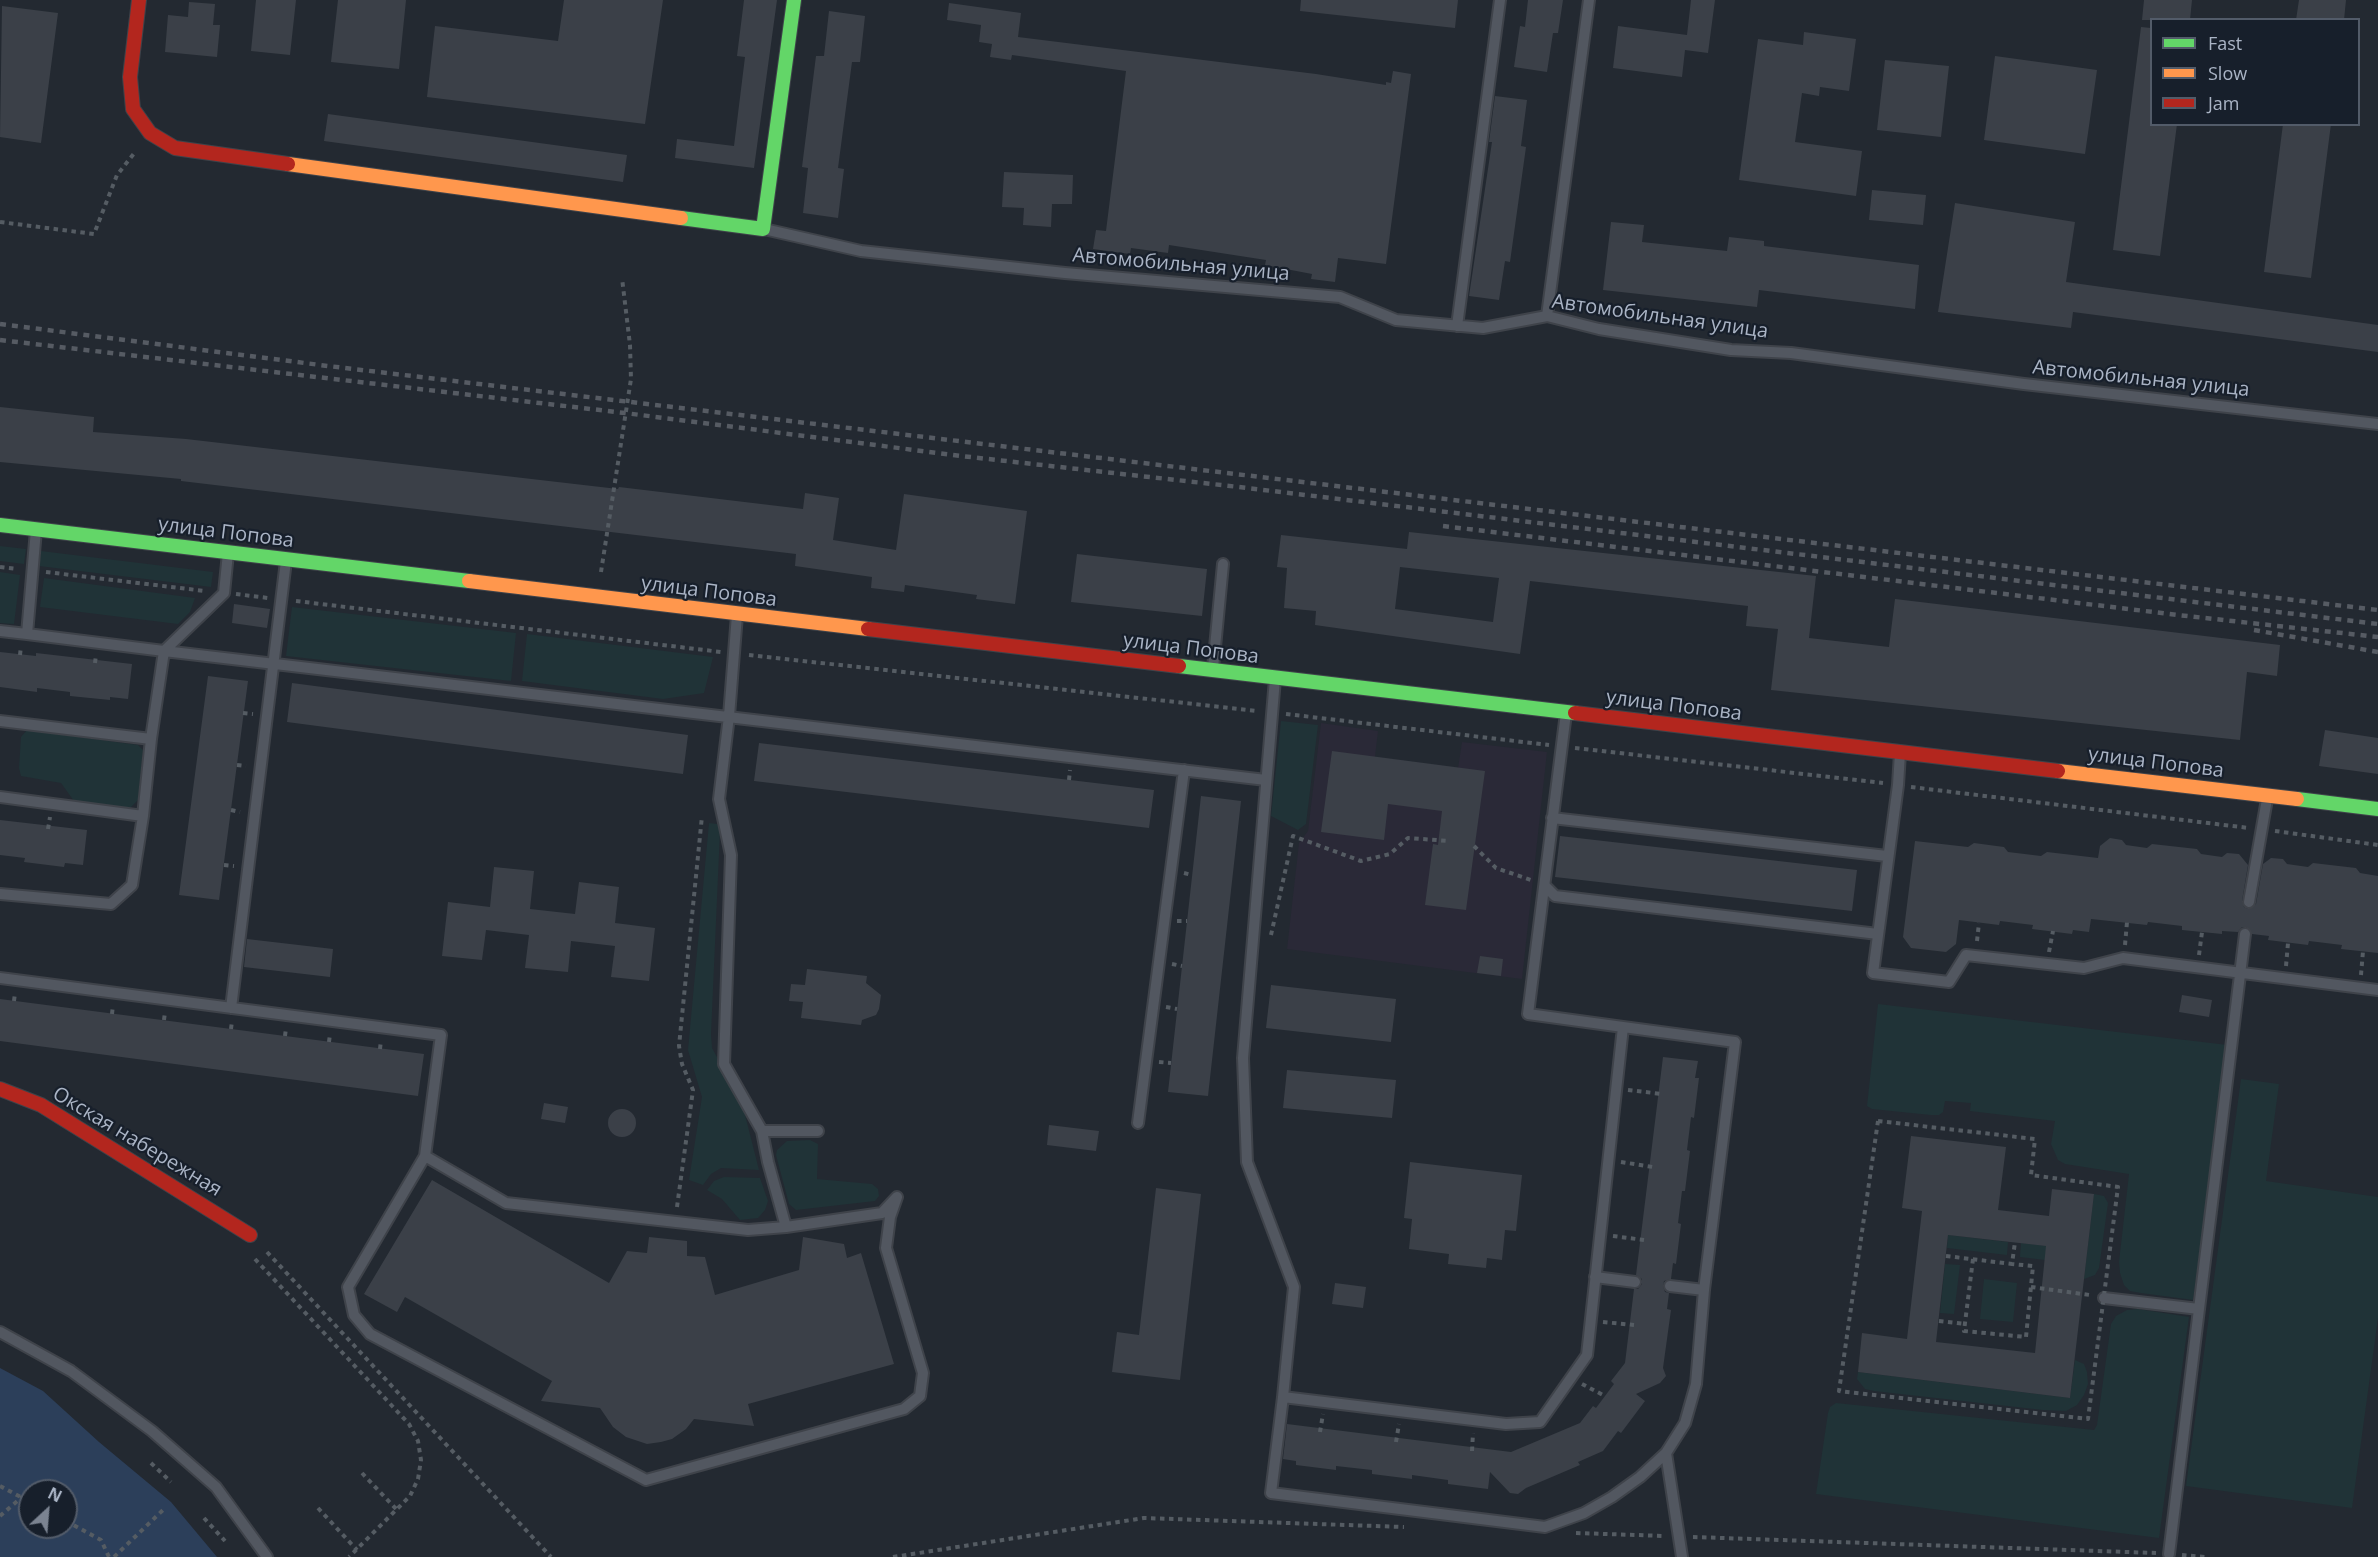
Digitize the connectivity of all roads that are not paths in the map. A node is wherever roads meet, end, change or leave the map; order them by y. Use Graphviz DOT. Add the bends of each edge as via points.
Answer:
graph roads {
  1 [pos="139,0"];
  2 [pos="794,0"];
  3 [pos="1500,0"];
  4 [pos="1589,0"];
  5 [pos="763,229"];
  6 [pos="1547,316"];
  7 [pos="1457,326"];
  8 [pos="2378,424"];
  9 [pos="0,525"];
  10 [pos="36,530"];
  11 [pos="228,553"];
  12 [pos="286,560"];
  13 [pos="1223,564"];
  14 [pos="738,615"];
  15 [pos="0,631"];
  16 [pos="27,634"];
  17 [pos="164,651"];
  18 [pos="275,663"];
  19 [pos="1213,671"];
  20 [pos="1275,679"];
  21 [pos="1566,713"];
  22 [pos="729,716"];
  23 [pos="0,721"];
  24 [pos="151,739"];
  25 [pos="1900,752"];
  26 [pos="1184,770"];
  27 [pos="1266,780"];
  28 [pos="2267,795"];
  29 [pos="0,797"];
  30 [pos="2378,809"];
  31 [pos="143,816"];
  32 [pos="1552,818"];
  33 [pos="1887,856"];
  34 [pos="1546,886"];
  35 [pos="0,894"];
  36 [pos="2249,902"];
  37 [pos="1878,934"];
  38 [pos="2245,934"];
  39 [pos="2240,973"];
  40 [pos="0,978"];
  41 [pos="2378,990"];
  42 [pos="231,1008"];
  43 [pos="1623,1027"];
  44 [pos="0,1089"];
  45 [pos="1138,1123"];
  46 [pos="762,1131"];
  47 [pos="818,1131"];
  48 [pos="425,1156"];
  49 [pos="786,1227"];
  50 [pos="250,1234"];
  51 [pos="1595,1277"];
  52 [pos="1635,1282"];
  53 [pos="1670,1286"];
  54 [pos="1704,1290"];
  55 [pos="2104,1298"];
  56 [pos="2199,1309"];
  57 [pos="0,1332"];
  58 [pos="1283,1397"];
  59 [pos="1666,1453"];
  60 [pos="2169,1554"];
  61 [pos="267,1557"];
  62 [pos="1682,1557"];
  1 -- 5 [label="street" via="130,77 133,108 150,133 176,148"];
  2 -- 5 [label="street"];
  3 -- 7 [label="lane"];
  4 -- 6 [label="lane"];
  5 -- 7 [label="lane, Автомобильная улица" via="861,251 1340,297 1396,320"];
  6 -- 7 [label="lane, Автомобильная улица" via="1483,328"];
  6 -- 8 [label="lane, Автомобильная улица" via="1599,329 1731,350 1791,353"];
  9 -- 10 [label="street, улица Попова"];
  10 -- 11 [label="street, улица Попова"];
  10 -- 16 [label="lane"];
  11 -- 12 [label="street, улица Попова"];
  11 -- 17 [label="lane" via="224,593"];
  12 -- 14 [label="street, улица Попова"];
  12 -- 18 [label="lane"];
  13 -- 19 [label="lane"];
  14 -- 19 [label="street, улица Попова"];
  14 -- 22 [label="lane"];
  15 -- 16 [label="lane"];
  16 -- 17 [label="lane"];
  17 -- 18 [label="lane"];
  17 -- 24 [label="lane"];
  18 -- 22 [label="lane"];
  18 -- 42 [label="lane"];
  19 -- 20 [label="street, улица Попова"];
  20 -- 21 [label="street, улица Попова"];
  20 -- 27 [label="lane"];
  21 -- 25 [label="street, улица Попова"];
  21 -- 32 [label="lane"];
  22 -- 26 [label="lane"];
  22 -- 46 [label="lane" via="719,799 731,855 724,1064"];
  23 -- 24 [label="lane"];
  24 -- 31 [label="lane"];
  25 -- 28 [label="street, улица Попова"];
  25 -- 33 [label="lane"];
  26 -- 27 [label="lane"];
  26 -- 45 [label="lane"];
  27 -- 58 [label="lane" via="1243,1058 1247,1162 1294,1287"];
  28 -- 30 [label="street, улица Попова"];
  28 -- 36 [label="lane"];
  29 -- 31 [label="lane"];
  31 -- 35 [label="lane" via="132,885 111,904"];
  32 -- 33 [label="lane"];
  32 -- 34 [label="lane"];
  33 -- 37 [label="lane"];
  34 -- 37 [label="lane" via="1555,896"];
  34 -- 43 [label="lane" via="1528,1014"];
  37 -- 39 [label="lane" via="1873,973 1949,982 1966,956 2084,968 2123,958"];
  38 -- 39 [label="lane"];
  39 -- 41 [label="lane"];
  39 -- 56 [label="lane"];
  40 -- 42 [label="lane"];
  42 -- 48 [label="lane" via="441,1035"];
  43 -- 51 [label="lane"];
  43 -- 54 [label="lane" via="1735,1042"];
  44 -- 50 [label="street, Окская набережная" via="41,1105"];
  46 -- 47 [label="lane"];
  46 -- 49 [label="lane"];
  48 -- 49 [label="lane" via="506,1203 748,1230"];
  48 -- 49 [label="lane" via="348,1287 354,1315 370,1334 646,1480 904,1409 920,1396 923,1373 886,1248 897,1197 882,1214"];
  51 -- 52 [label="lane"];
  51 -- 58 [label="lane" via="1587,1355 1540,1422 1506,1424"];
  53 -- 54 [label="lane"];
  54 -- 59 [label="lane" via="1696,1384 1685,1423"];
  55 -- 56 [label="lane"];
  56 -- 60 [label="lane"];
  57 -- 61 [label="lane" via="71,1371 152,1431 216,1487"];
  58 -- 59 [label="lane" via="1271,1493 1545,1527 1584,1513 1612,1497"];
  59 -- 62 [label="lane"];
}
